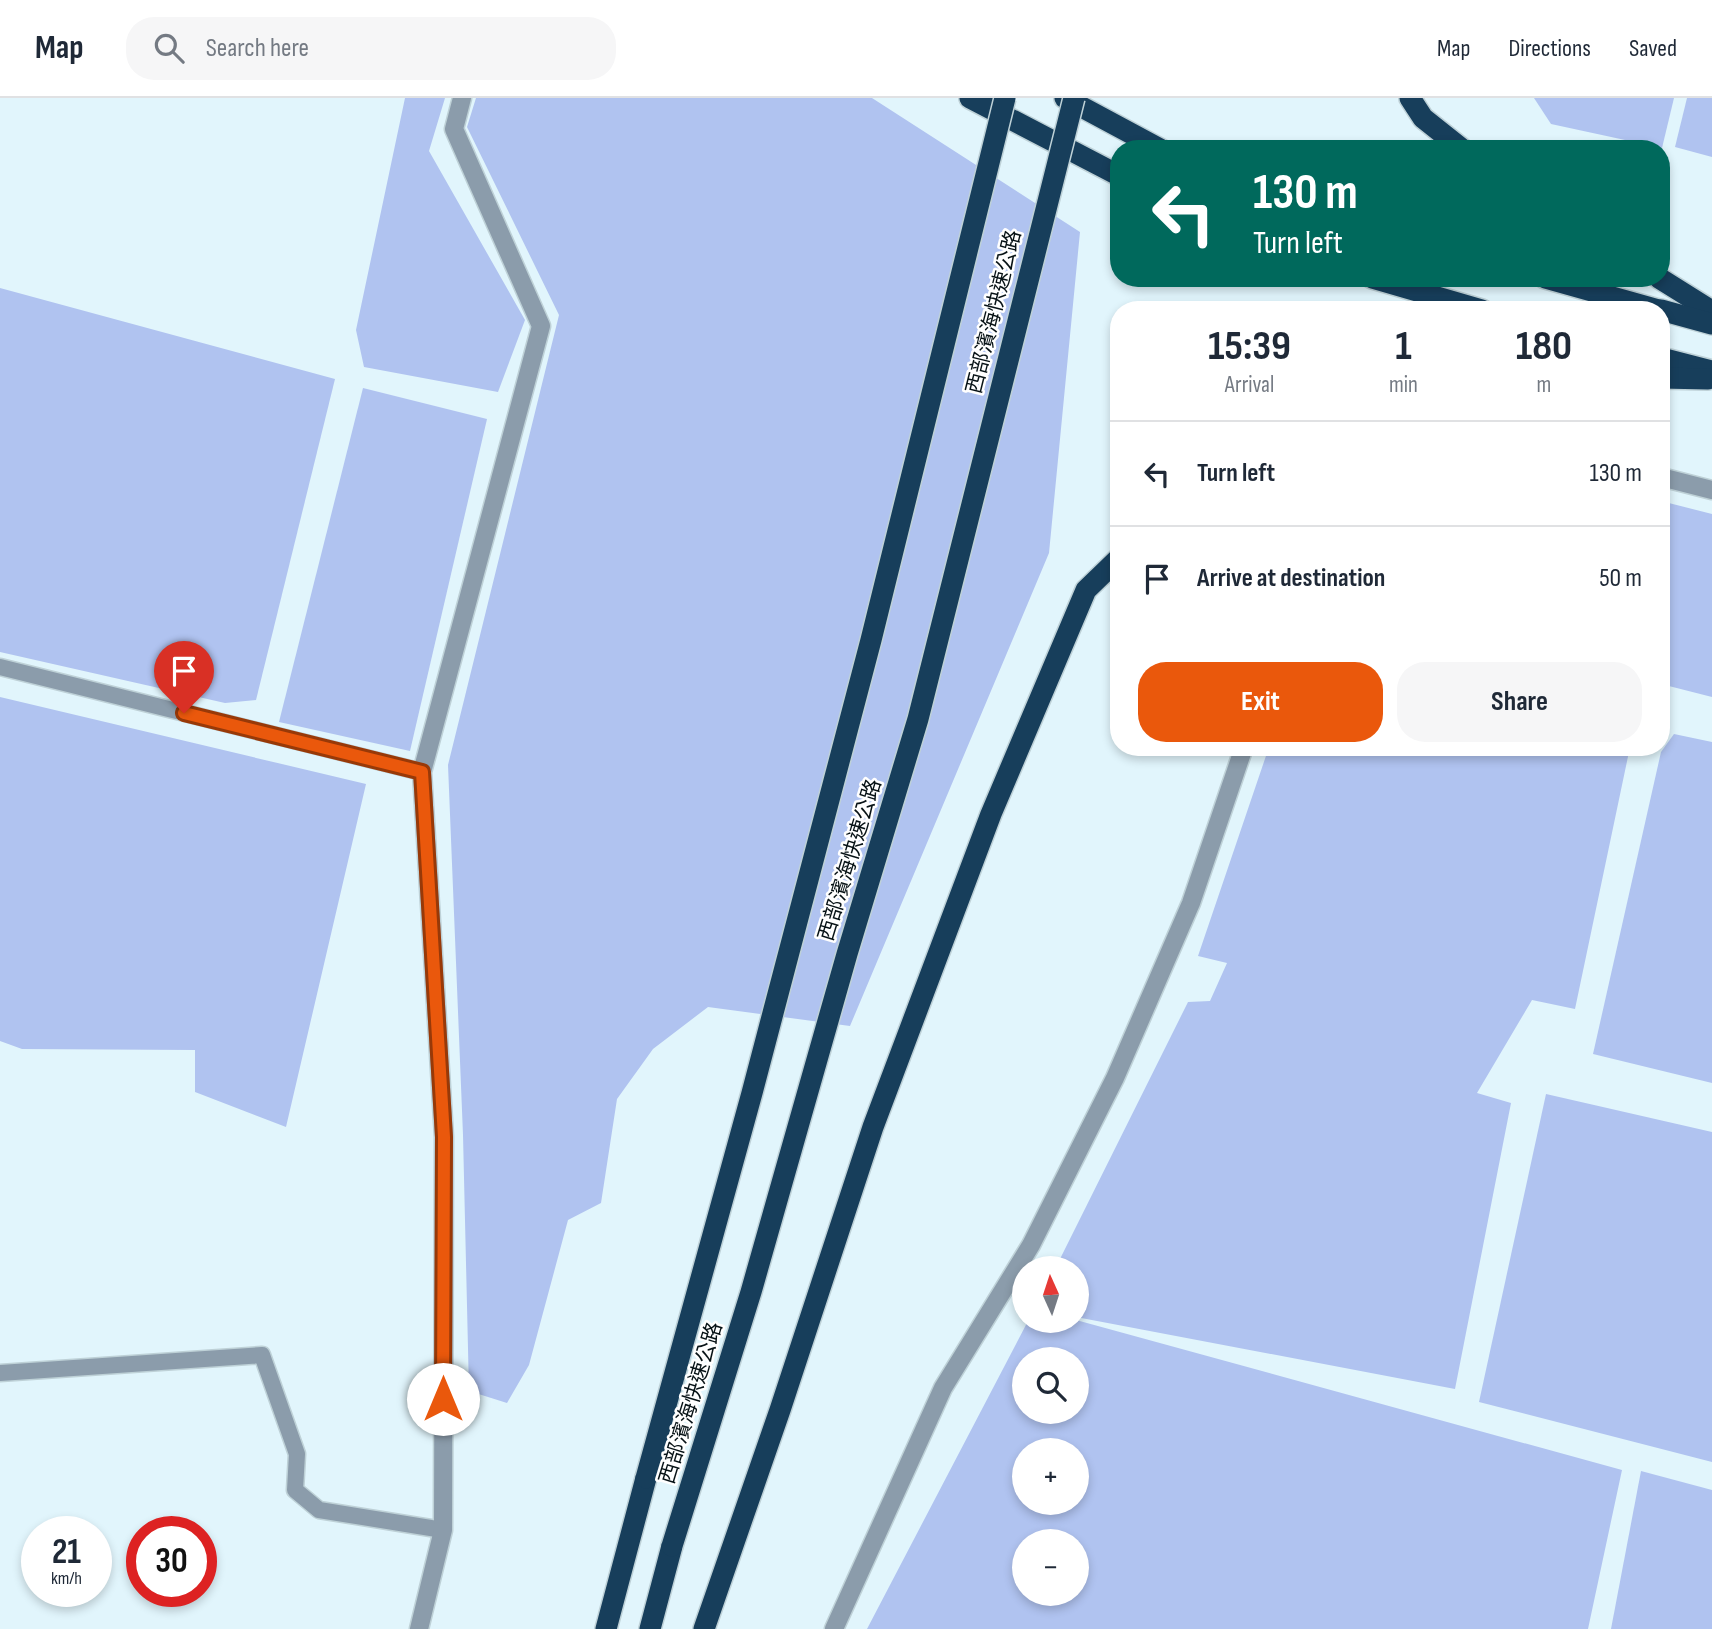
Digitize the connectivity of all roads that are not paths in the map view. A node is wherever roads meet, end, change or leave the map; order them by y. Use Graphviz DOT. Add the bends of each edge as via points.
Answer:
graph roads {
  1 [pos="462,98"];
  2 [pos="970,98"];
  3 [pos="1005,98"];
  4 [pos="1065,98"];
  5 [pos="1074,98"];
  6 [pos="1410,98"];
  7 [pos="1143,140"];
  8 [pos="1451,140"];
  9 [pos="1110,171"];
  10 [pos="1670,285"];
  11 [pos="1403,287"];
  12 [pos="1577,287"];
  13 [pos="1451,301"];
  14 [pos="1628,301"];
  15 [pos="1712,311"];
  16 [pos="1670,313"];
  17 [pos="1712,324"];
  18 [pos="1670,360"];
  19 [pos="1712,372"];
  20 [pos="1670,378"];
  21 [pos="1712,379"];
  22 [pos="1670,479"];
  23 [pos="1712,490"];
  24 [pos="1110,567"];
  25 [pos="0,667"];
  26 [pos="1241,756"];
  27 [pos="422,772"];
  28 [pos="0,1373"];
  29 [pos="443,1530"];
  30 [pos="419,1629"];
  31 [pos="606,1629"];
  32 [pos="650,1629"];
  33 [pos="704,1629"];
  34 [pos="834,1629"];
  1 -- 27 [label="street" via="454,129 541,326"];
  2 -- 9 [label="highway"];
  3 -- 31 [label="highway, 西部濱海快速公路, bridge" via="871,640"];
  4 -- 7 [label="highway"];
  5 -- 32 [label="highway, 西部濱海快速公路, bridge" via="918,719"];
  6 -- 8 [label="highway" via="1423,118"];
  10 -- 15 [label="highway"];
  11 -- 13 [label="highway"];
  12 -- 14 [label="highway"];
  16 -- 17 [label="highway"];
  18 -- 19 [label="highway"];
  20 -- 21 [label="highway"];
  22 -- 23 [label="street"];
  24 -- 33 [label="highway" via="1086,590 991,814 873,1127"];
  25 -- 27 [label="lane"];
  26 -- 34 [label="street" via="1191,903 1115,1078 1031,1245 943,1388"];
  27 -- 29 [label="street" via="444,1137"];
  28 -- 29 [label="lane" via="262,1355 298,1454 295,1490 319,1510"];
  29 -- 30 [label="street"];
}
